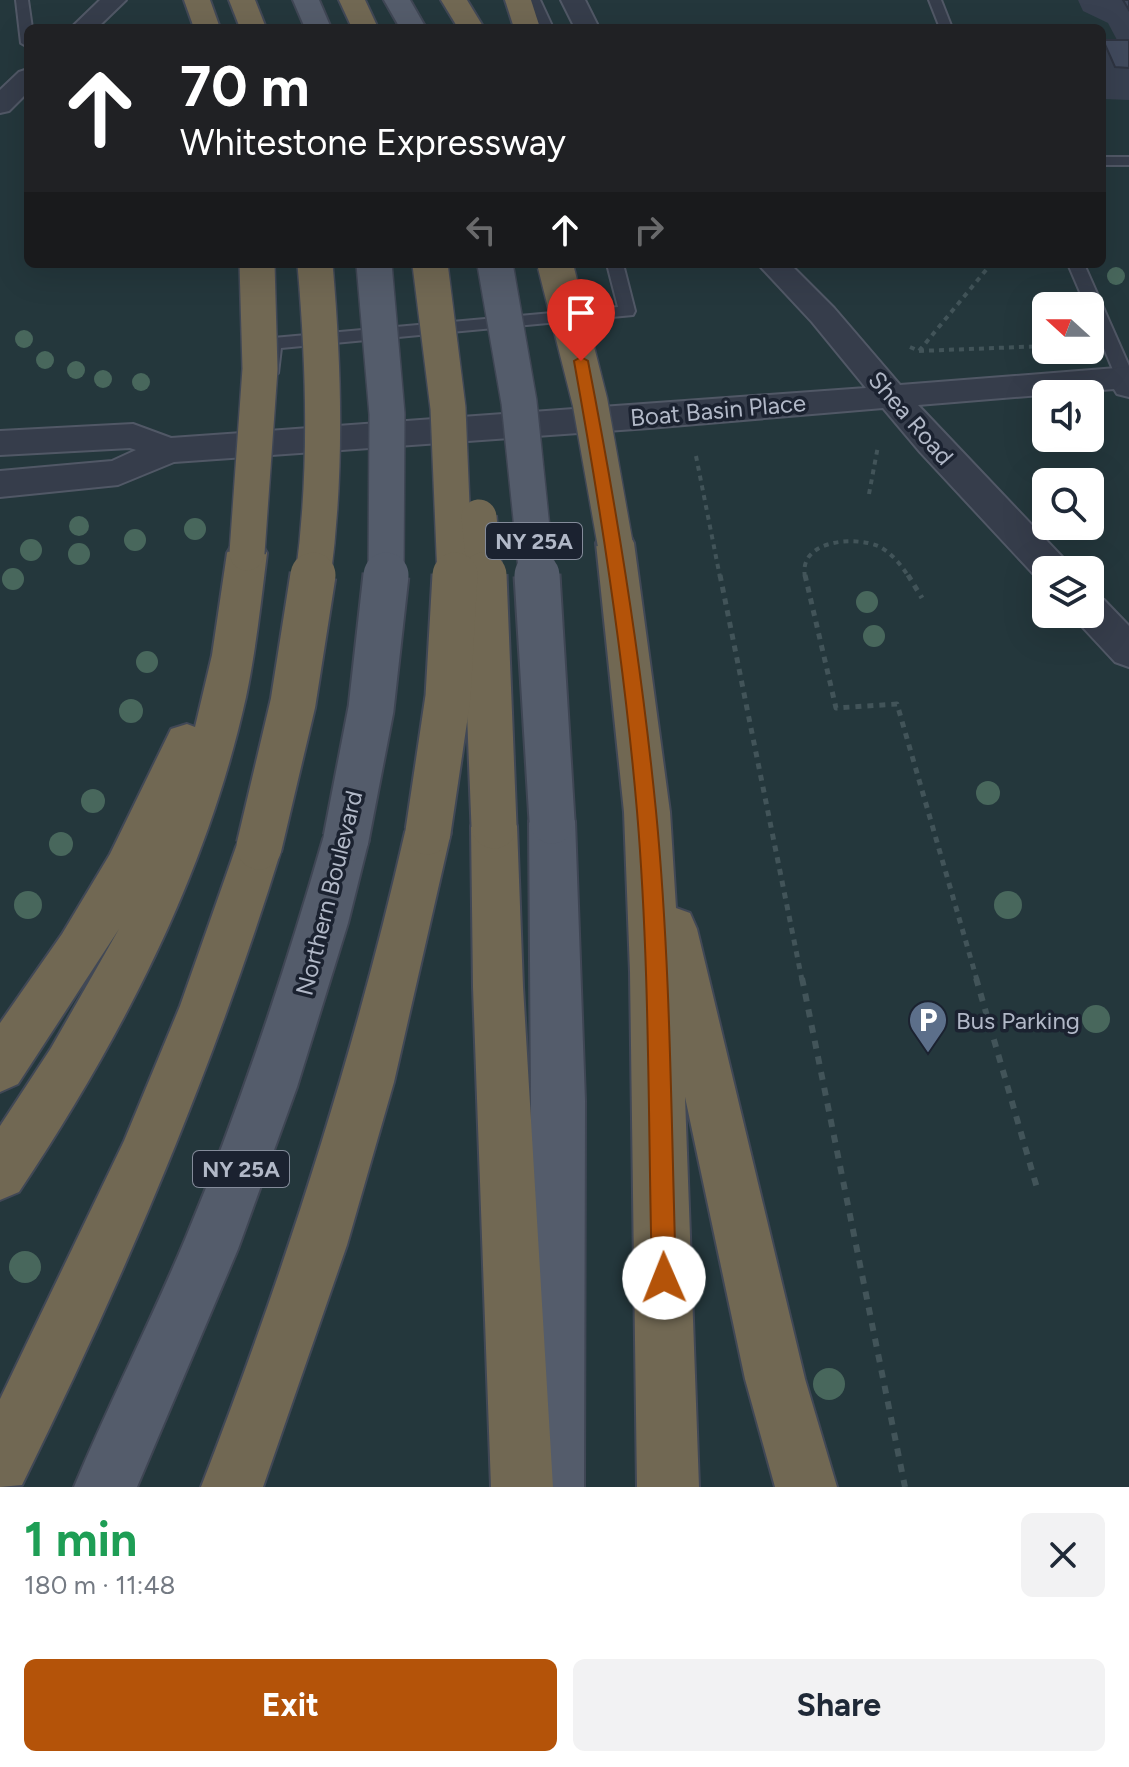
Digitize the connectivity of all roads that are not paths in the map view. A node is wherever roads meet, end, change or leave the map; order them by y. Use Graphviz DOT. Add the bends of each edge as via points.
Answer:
graph roads {
  1 [pos="22,0"];
  2 [pos="114,0"];
  3 [pos="197,0"];
  4 [pos="242,0"];
  5 [pos="306,0"];
  6 [pos="352,0"];
  7 [pos="397,0"];
  8 [pos="408,0"];
  9 [pos="454,0"];
  10 [pos="518,0"];
  11 [pos="534,0"];
  12 [pos="573,0"];
  13 [pos="935,0"];
  14 [pos="25,24"];
  15 [pos="87,24"];
  16 [pos="206,24"];
  17 [pos="251,24"];
  18 [pos="316,24"];
  19 [pos="363,24"];
  20 [pos="411,24"];
  21 [pos="417,24"];
  22 [pos="469,24"];
  23 [pos="526,24"];
  24 [pos="545,24"];
  25 [pos="585,24"];
  26 [pos="944,24"];
  27 [pos="24,81"];
  28 [pos="0,105"];
  29 [pos="24,109"];
  30 [pos="0,127"];
  31 [pos="1106,161"];
  32 [pos="1129,161"];
  33 [pos="257,268"];
  34 [pos="315,268"];
  35 [pos="374,268"];
  36 [pos="430,268"];
  37 [pos="431,268"];
  38 [pos="496,268"];
  39 [pos="556,268"];
  40 [pos="581,268"];
  41 [pos="616,268"];
  42 [pos="777,268"];
  43 [pos="1078,268"];
  44 [pos="1128,380"];
  45 [pos="890,395"];
  46 [pos="0,443"];
  47 [pos="268,443"];
  48 [pos="168,450"];
  49 [pos="0,484"];
  50 [pos="615,543"];
  51 [pos="1039,556"];
  52 [pos="1104,625"];
  53 [pos="1129,651"];
  54 [pos="647,812"];
  55 [pos="153,856"];
  56 [pos="0,1066"];
  57 [pos="0,1173"];
  58 [pos="0,1463"];
  59 [pos="105,1487"];
  60 [pos="232,1487"];
  61 [pos="522,1487"];
  62 [pos="553,1487"];
  63 [pos="668,1487"];
  64 [pos="806,1487"];
  1 -- 14 [label="lane"];
  2 -- 15 [label="street"];
  3 -- 16 [label="highway"];
  4 -- 17 [label="highway"];
  5 -- 18 [label="main road"];
  6 -- 19 [label="highway"];
  7 -- 20 [label="main road"];
  8 -- 21 [label="main road"];
  9 -- 22 [label="highway"];
  10 -- 23 [label="highway"];
  11 -- 24 [label="lane"];
  12 -- 25 [label="street"];
  13 -- 26 [label="lane"];
  27 -- 28 [label="street"];
  29 -- 30 [label="street"];
  31 -- 32 [label="lane"];
  33 -- 55 [label="highway, bridge" via="260,369 247,553 198,714 162,801"];
  34 -- 58 [label="highway, bridge" via="323,421 317,558 301,671 259,847 198,1026 138,1178"];
  35 -- 59 [label="main road, Northern Boulevard / NY 25A, bridge" via="387,419 387,552 378,664 346,839 318,947 268,1099 188,1300"];
  36 -- 60 [label="highway, bridge" via="447,410 454,593 451,665 428,832 394,995 345,1169"];
  37 -- 61 [label="highway, bridge" via="454,356 477,492 486,592"];
  38 -- 62 [label="main road, NY 25A, bridge" via="530,496 547,708 558,1101"];
  39 -- 50 [label="highway, bridge" via="590,402"];
  40 -- 50 [label="highway, bridge"];
  41 -- 47 [label="lane" via="627,311 273,343"];
  42 -- 45 [label="street, Shea Road"];
  43 -- 44 [label="lane"];
  44 -- 45 [label="street, Boat Basin Place"];
  45 -- 47 [label="street, Boat Basin Place"];
  45 -- 51 [label="street, Shea Road"];
  46 -- 48 [label="street, Boat Basin Place" via="133,436"];
  47 -- 48 [label="street, Boat Basin Place"];
  48 -- 49 [label="street, Boat Basin Place" via="118,473"];
  50 -- 54 [label="highway"];
  52 -- 53 [label="street"];
  54 -- 63 [label="highway"];
  54 -- 64 [label="highway" via="768,1351"];
  55 -- 56 [label="highway"];
  55 -- 57 [label="highway" via="152,912 102,1011"];
}
